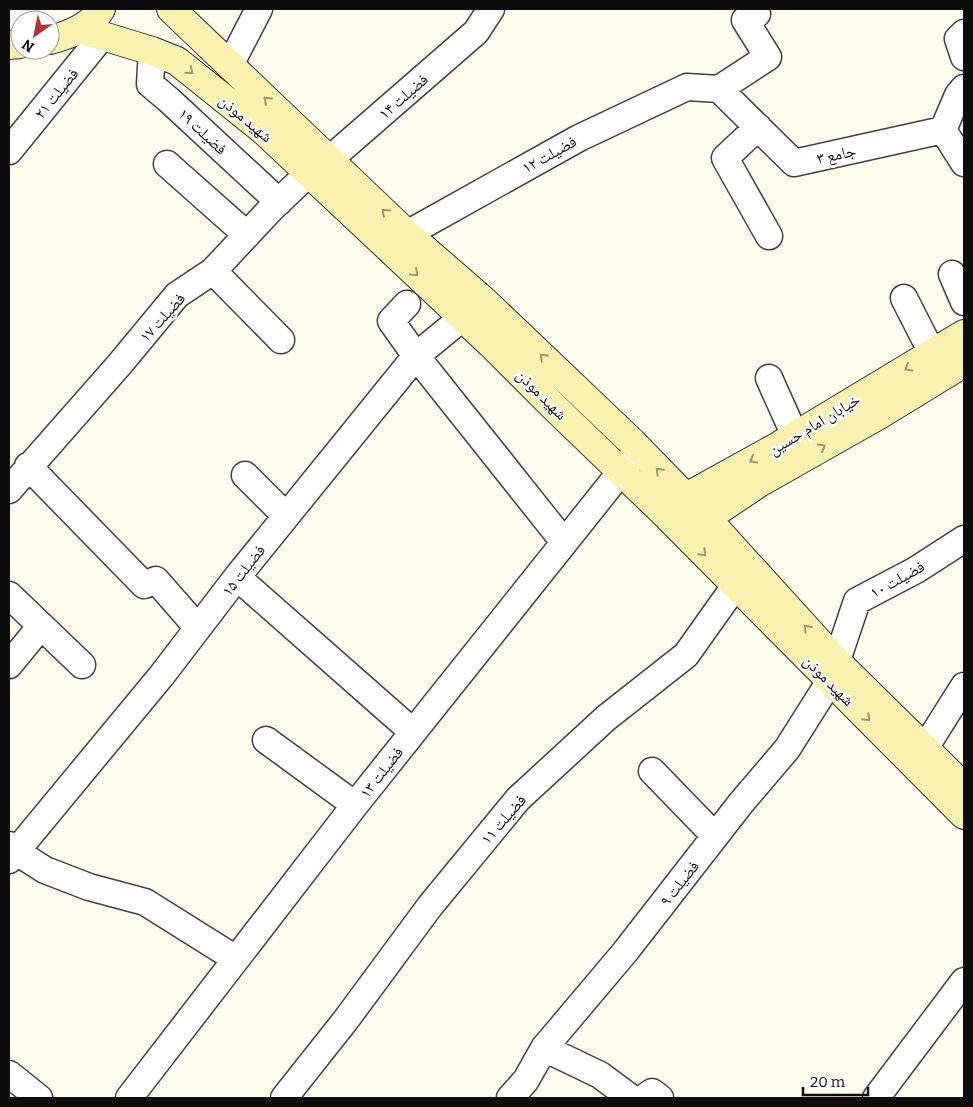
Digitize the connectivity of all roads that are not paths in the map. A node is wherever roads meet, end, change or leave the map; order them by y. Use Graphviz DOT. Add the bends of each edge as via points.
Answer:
graph roads {
  1 [pos="171,9"];
  2 [pos="259,9"];
  3 [pos="491,9"];
  4 [pos="752,9"];
  5 [pos="95,24"];
  6 [pos="964,34"];
  7 [pos="60,36"];
  8 [pos="152,51"];
  9 [pos="964,57"];
  10 [pos="230,65"];
  11 [pos="964,88"];
  12 [pos="719,89"];
  13 [pos="758,127"];
  14 [pos="943,130"];
  15 [pos="9,151"];
  16 [pos="964,163"];
  17 [pos="167,164"];
  18 [pos="320,166"];
  19 [pos="278,202"];
  20 [pos="247,235"];
  21 [pos="769,236"];
  22 [pos="398,241"];
  23 [pos="213,271"];
  24 [pos="952,274"];
  25 [pos="904,298"];
  26 [pos="964,302"];
  27 [pos="407,304"];
  28 [pos="473,309"];
  29 [pos="964,334"];
  30 [pos="281,340"];
  31 [pos="932,353"];
  32 [pos="416,356"];
  33 [pos="964,363"];
  34 [pos="769,378"];
  35 [pos="795,436"];
  36 [pos="639,450"];
  37 [pos="28,466"];
  38 [pos="620,472"];
  39 [pos="245,475"];
  40 [pos="9,490"];
  41 [pos="685,497"];
  42 [pos="662,511"];
  43 [pos="286,516"];
  44 [pos="706,518"];
  45 [pos="684,534"];
  46 [pos="964,539"];
  47 [pos="564,542"];
  48 [pos="237,577"];
  49 [pos="743,577"];
  50 [pos="9,595"];
  51 [pos="41,626"];
  52 [pos="198,628"];
  53 [pos="9,665"];
  54 [pos="82,666"];
  55 [pos="833,671"];
  56 [pos="964,686"];
  57 [pos="413,732"];
  58 [pos="266,740"];
  59 [pos="925,748"];
  60 [pos="652,771"];
  61 [pos="964,787"];
  62 [pos="355,805"];
  63 [pos="964,816"];
  64 [pos="715,836"];
  65 [pos="11,852"];
  66 [pos="236,959"];
  67 [pos="964,982"];
  68 [pos="544,1048"];
  69 [pos="9,1074"];
  70 [pos="39,1098"];
  71 [pos="129,1098"];
  72 [pos="284,1098"];
  73 [pos="510,1098"];
  74 [pos="631,1098"];
  75 [pos="644,1098"];
  76 [pos="660,1098"];
  77 [pos="876,1098"];
  1 -- 10 [label="main road, شهید موذن"];
  2 -- 10 [label="street"];
  3 -- 18 [label="street, فضیلت ۱۴" via="476,32"];
  4 -- 12 [label="street" via="757,14 745,20 768,57"];
  5 -- 7 [label="main road"];
  5 -- 8 [label="main road, شهید موذن"];
  5 -- 15 [label="street, فضیلت ۲۱"];
  6 -- 9 [label="street" via="958,39"];
  8 -- 18 [label="main road, شهید موذن, one-way" via="177,61 263,130"];
  8 -- 19 [label="street, فضیلت ۱۹" via="150,84"];
  18 -- 10 [label="main road, شهید موذن, one-way"];
  11 -- 14 [label="street"];
  12 -- 13 [label="street, جامع ۳"];
  12 -- 22 [label="street, فضیلت ۱۲" via="687,87 578,138"];
  13 -- 14 [label="street, جامع ۳" via="794,163"];
  13 -- 21 [label="street" via="726,158"];
  14 -- 16 [label="street"];
  17 -- 20 [label="street"];
  18 -- 19 [label="street, فضیلت ۱۷"];
  18 -- 22 [label="main road, شهید موذن"];
  19 -- 20 [label="street, فضیلت ۱۷"];
  20 -- 23 [label="street, فضیلت ۱۷"];
  22 -- 28 [label="main road, شهید موذن"];
  23 -- 30 [label="street"];
  23 -- 37 [label="street, فضیلت ۱۷" via="178,295"];
  24 -- 26 [label="street"];
  25 -- 31 [label="street"];
  27 -- 32 [label="street" via="391,321"];
  28 -- 32 [label="street, فضیلت ۱۵"];
  36 -- 28 [label="main road, شهید موذن, one-way"];
  28 -- 38 [label="main road, شهید موذن"];
  29 -- 31 [label="main road, خیابان امام حسین"];
  31 -- 35 [label="main road, خیابان امام حسین, one-way"];
  32 -- 43 [label="street, فضیلت ۱۵"];
  32 -- 47 [label="street"];
  44 -- 33 [label="main road, خیابان امام حسین, one-way" via="759,483"];
  34 -- 35 [label="street"];
  35 -- 41 [label="main road, خیابان امام حسین, one-way"];
  36 -- 38 [label="street, فضیلت ۱۳"];
  41 -- 36 [label="main road, شهید موذن, one-way"];
  37 -- 40 [label="street, فضیلت ۱۷"];
  37 -- 52 [label="street" via="144,586 156,580"];
  38 -- 42 [label="main road, شهید موذن"];
  38 -- 47 [label="street, فضیلت ۱۳"];
  39 -- 43 [label="street"];
  41 -- 42 [label="main road, خیابان امام حسین"];
  41 -- 44 [label="main road, شهید موذن"];
  42 -- 45 [label="main road, شهید موذن"];
  43 -- 48 [label="street, فضیلت ۱۵"];
  44 -- 45 [label="main road, خیابان امام حسین"];
  44 -- 49 [label="main road, شهید موذن"];
  45 -- 49 [label="main road, شهید موذن, one-way"];
  46 -- 55 [label="street, فضیلت ۱۰" via="916,570 856,601"];
  47 -- 57 [label="street, فضیلت ۱۳"];
  48 -- 52 [label="street, فضیلت ۱۵"];
  48 -- 57 [label="street"];
  49 -- 55 [label="main road, شهید موذن"];
  49 -- 72 [label="street, فضیلت ۱۱" via="686,656 606,718 518,799 430,906"];
  50 -- 51 [label="street"];
  51 -- 53 [label="street"];
  51 -- 54 [label="street"];
  52 -- 65 [label="street, فضیلت ۱۵"];
  55 -- 59 [label="main road, شهید موذن"];
  55 -- 63 [label="main road, شهید موذن, one-way"];
  55 -- 64 [label="street, فضیلت ۹" via="786,749"];
  56 -- 59 [label="street"];
  57 -- 62 [label="street, فضیلت ۱۳"];
  58 -- 62 [label="street"];
  59 -- 61 [label="main road, شهید موذن"];
  60 -- 64 [label="street"];
  62 -- 66 [label="street, فضیلت ۱۳"];
  64 -- 68 [label="street, فضیلت ۹" via="625,952"];
  65 -- 66 [label="street" via="45,870 145,902"];
  66 -- 71 [label="street, فضیلت ۱۳"];
  67 -- 77 [label="street"];
  68 -- 73 [label="street, فضیلت ۹" via="526,1080"];
  68 -- 74 [label="street" via="600,1075"];
  69 -- 70 [label="street"];
  75 -- 76 [label="street" via="652,1092"];
}
